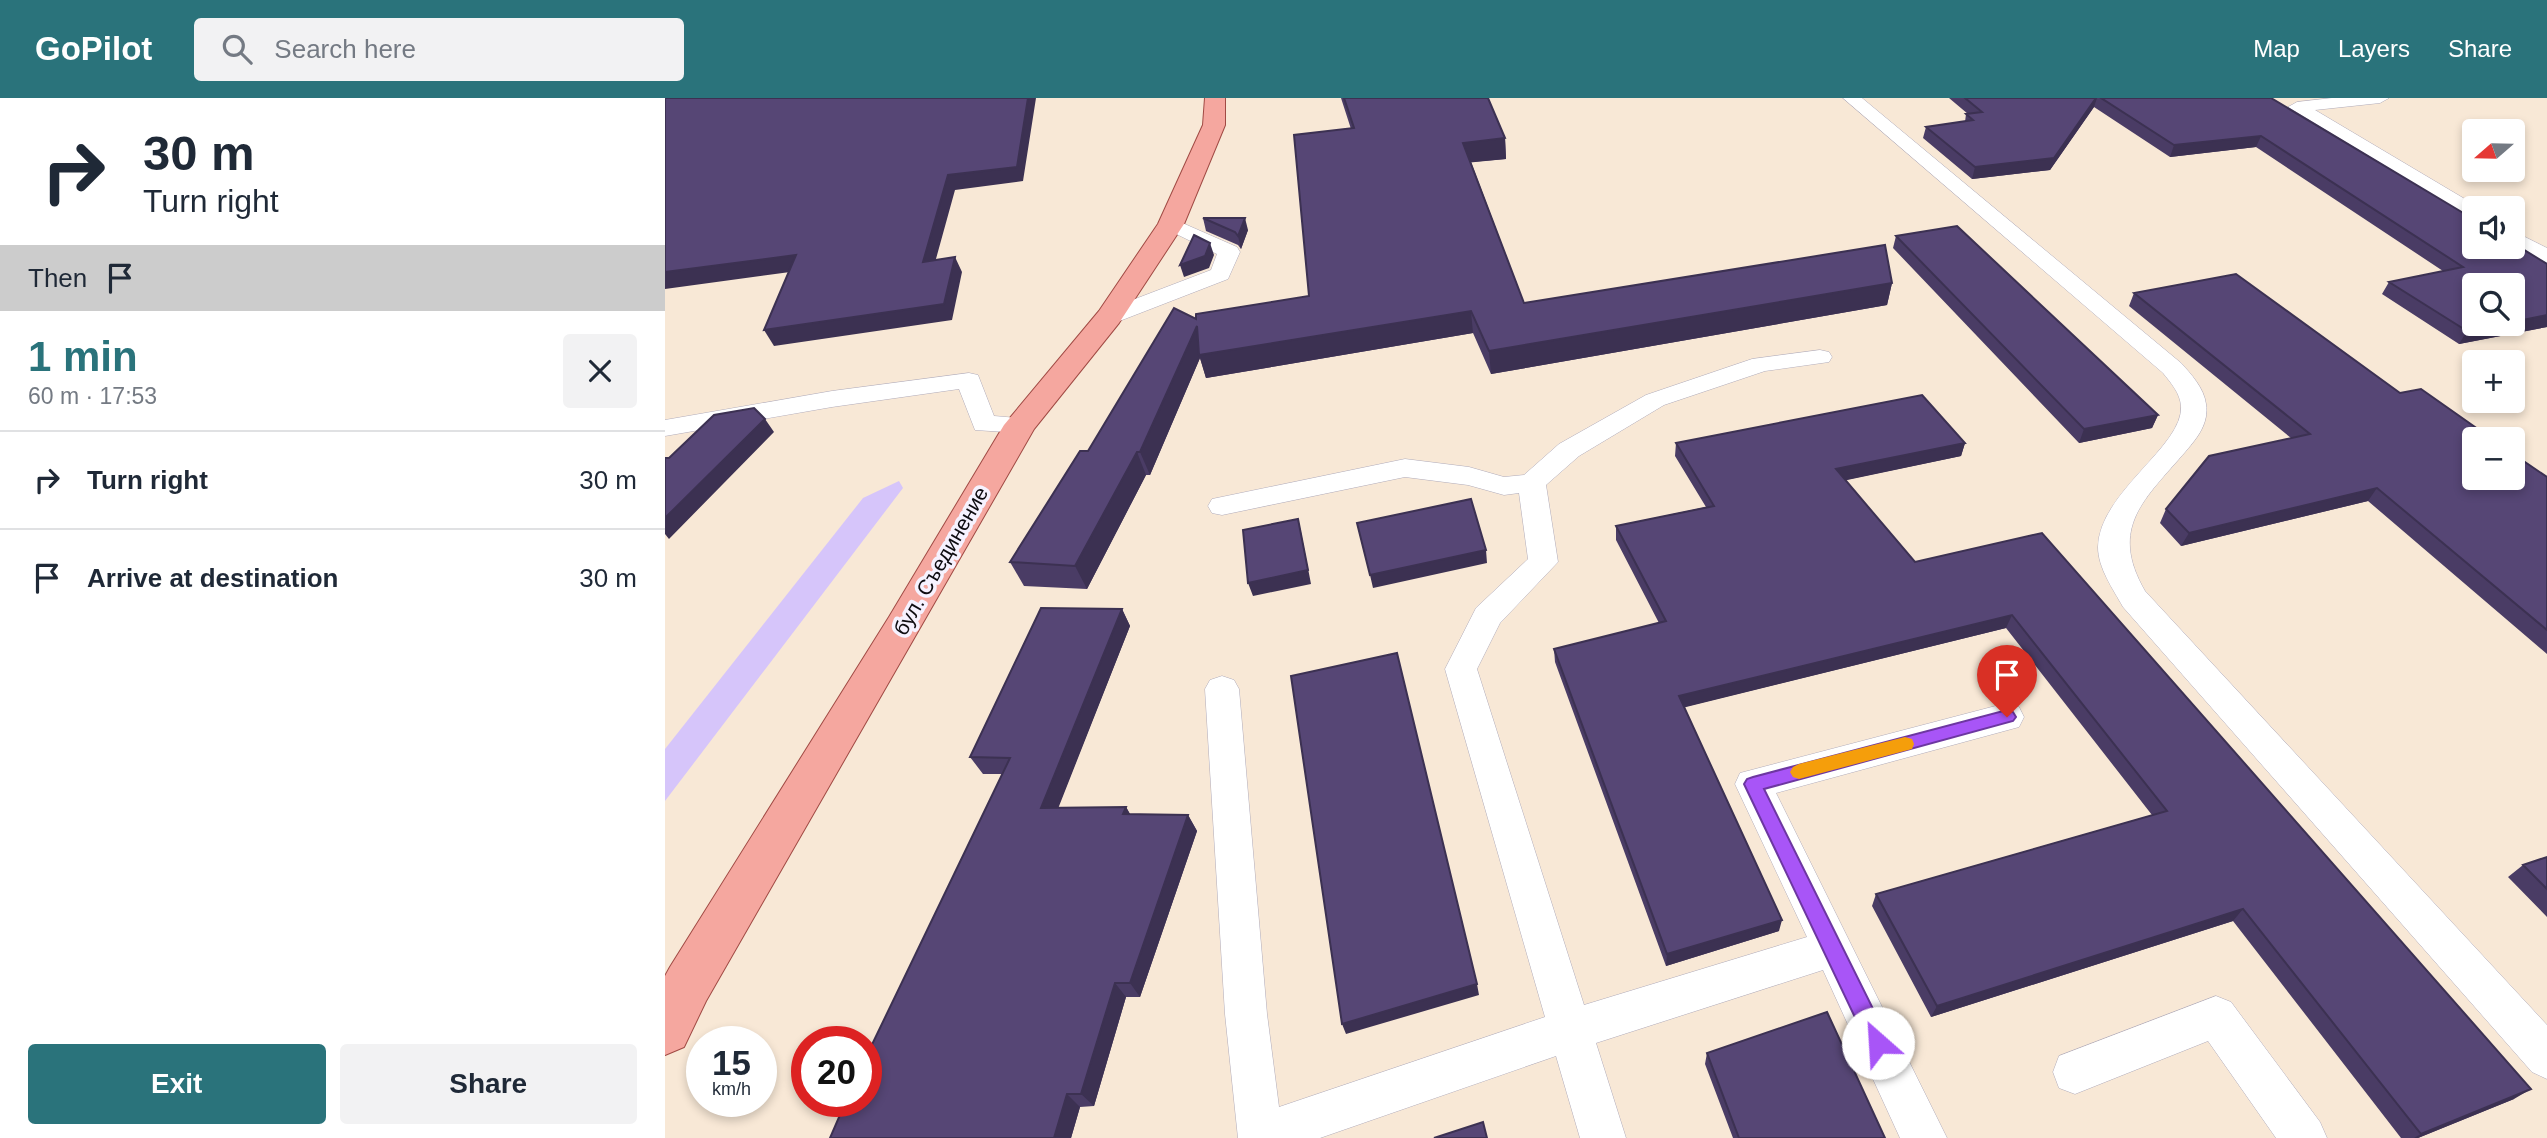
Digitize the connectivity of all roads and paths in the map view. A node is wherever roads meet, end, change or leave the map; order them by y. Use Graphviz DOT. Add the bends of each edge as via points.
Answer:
graph roads {
  1 [pos="1215,98"];
  2 [pos="1852,98"];
  3 [pos="2381,98"];
  4 [pos="2462,206"];
  5 [pos="1171,224"];
  6 [pos="2525,244"];
  7 [pos="2547,257"];
  8 [pos="1109,317"];
  9 [pos="1820,357"];
  10 [pos="1020,425"];
  11 [pos="665,428"];
  12 [pos="1532,483"];
  13 [pos="1222,506"];
  14 [pos="1223,689"];
  15 [pos="2007,717"];
  16 [pos="1833,948"];
  17 [pos="665,1029"];
  18 [pos="1571,1030"];
  19 [pos="2547,1056"];
  20 [pos="2075,1072"];
  21 [pos="1602,1138"];
  22 [pos="1924,1138"];
  23 [pos="2304,1138"];
  1 -- 5 [label="main road, бул. Съединение" via="1214,125"];
  2 -- 19 [label="lane" via="2186,384 2194,400 2195,417 2120,519 2113,547 2134,599"];
  3 -- 4 [label="lane" via="2297,107"];
  5 -- 8 [label="main road, бул. Съединение"];
  5 -- 8 [label="lane" via="1229,252 1220,274"];
  6 -- 7 [label="lane"];
  8 -- 10 [label="main road, бул. Съединение"];
  9 -- 12 [label="lane" via="1761,364 1655,400 1569,450"];
  10 -- 11 [label="lane" via="984,424 969,380"];
  10 -- 17 [label="main road, бул. Съединение"];
  12 -- 13 [label="lane" via="1504,486 1469,476 1405,468"];
  12 -- 18 [label="lane" via="1543,562 1487,616 1461,669"];
  14 -- 18 [label="lane" via="1260,1136"];
  15 -- 16 [label="lane" via="1753,784"];
  16 -- 18 [label="lane"];
  16 -- 22 [label="lane"];
  18 -- 21 [label="lane"];
  20 -- 23 [label="lane" via="2216,1017"];
}
